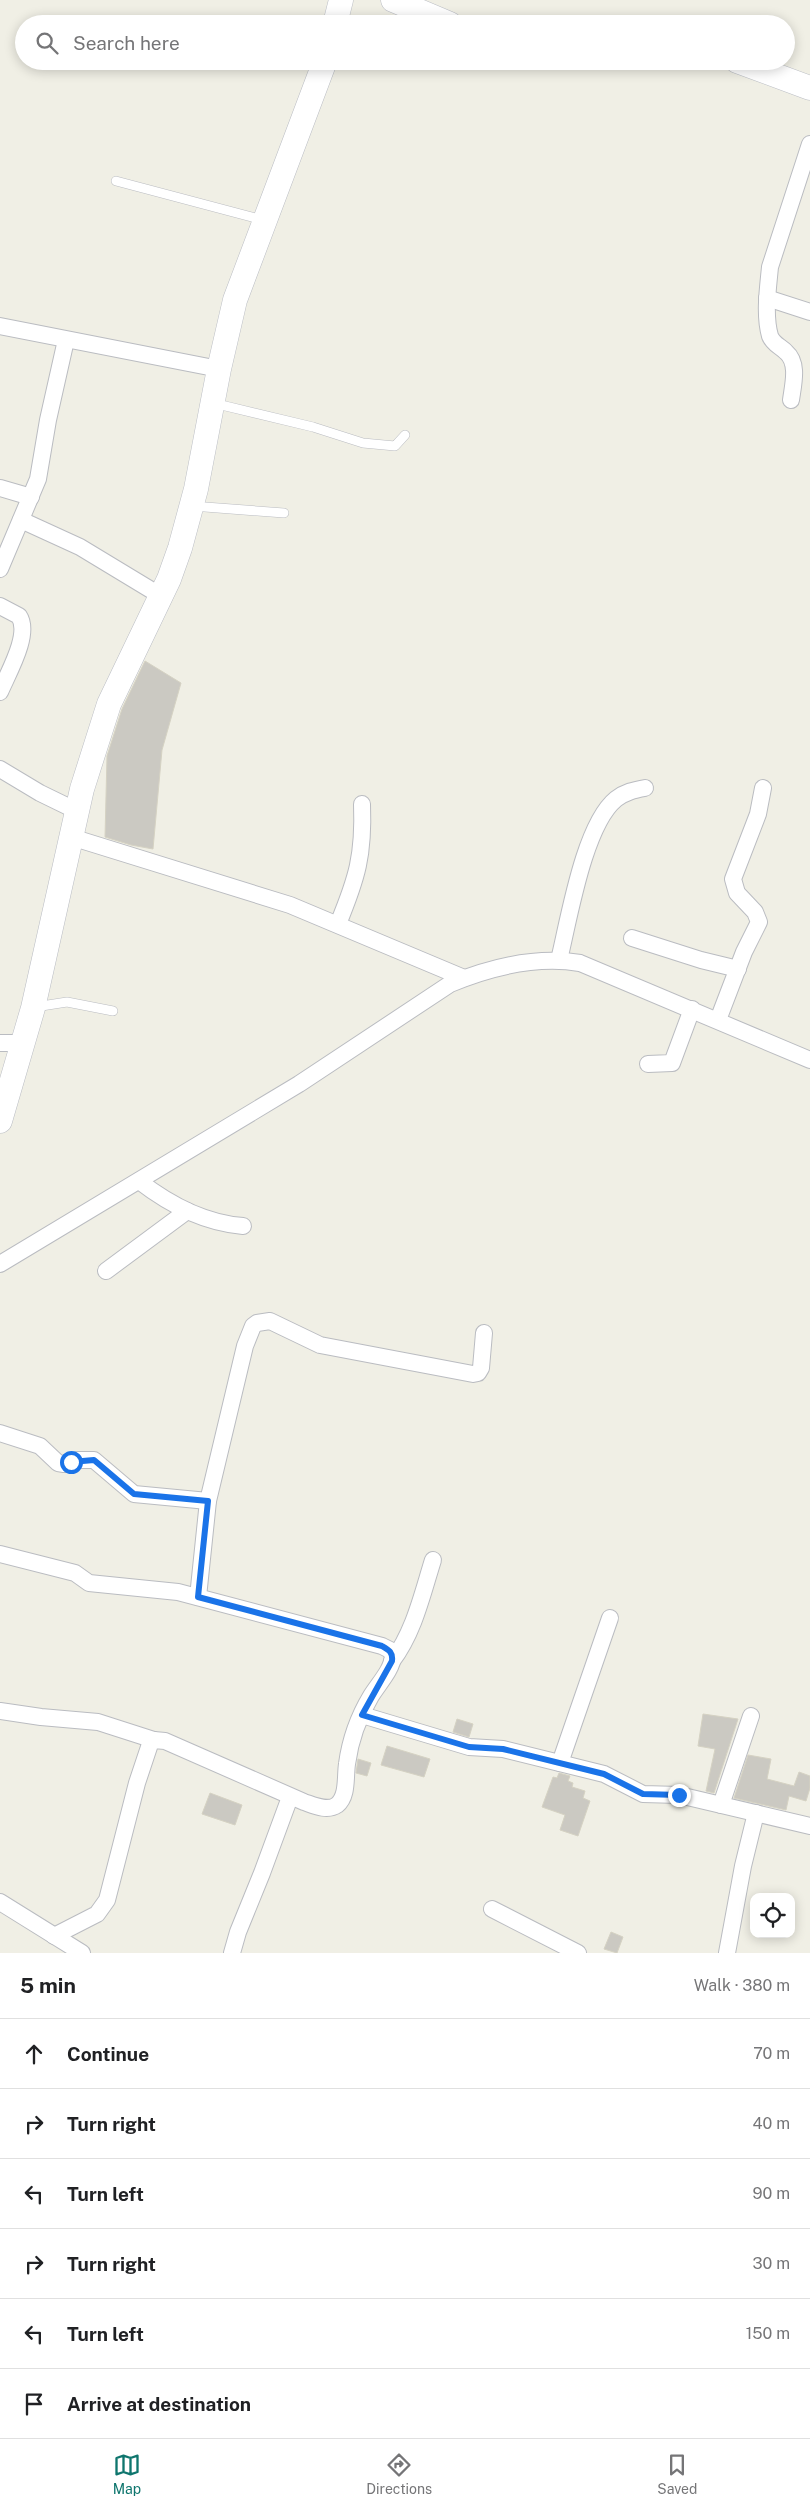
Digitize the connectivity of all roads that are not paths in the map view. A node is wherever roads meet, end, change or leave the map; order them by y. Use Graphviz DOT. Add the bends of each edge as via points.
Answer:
graph roads {
  1 [pos="342,0"];
  2 [pos="393,0"];
  3 [pos="338,15"];
  4 [pos="429,15"];
  5 [pos="322,70"];
  6 [pos="761,70"];
  7 [pos="810,88"];
  8 [pos="810,144"];
  9 [pos="116,181"];
  10 [pos="264,220"];
  11 [pos="767,298"];
  12 [pos="810,312"];
  13 [pos="0,326"];
  14 [pos="66,340"];
  15 [pos="219,369"];
  16 [pos="791,400"];
  17 [pos="213,403"];
  18 [pos="405,435"];
  19 [pos="0,488"];
  20 [pos="31,497"];
  21 [pos="192,506"];
  22 [pos="284,513"];
  23 [pos="21,520"];
  24 [pos="0,570"];
  25 [pos="160,596"];
  26 [pos="0,606"];
  27 [pos="0,692"];
  28 [pos="0,769"];
  29 [pos="645,788"];
  30 [pos="762,788"];
  31 [pos="362,804"];
  32 [pos="77,811"];
  33 [pos="71,837"];
  34 [pos="338,924"];
  35 [pos="632,938"];
  36 [pos="559,960"];
  37 [pos="738,969"];
  38 [pos="464,978"];
  39 [pos="33,1008"];
  40 [pos="692,1009"];
  41 [pos="113,1011"];
  42 [pos="718,1020"];
  43 [pos="12,1043"];
  44 [pos="810,1060"];
  45 [pos="648,1064"];
  46 [pos="0,1121"];
  47 [pos="139,1180"];
  48 [pos="187,1210"];
  49 [pos="244,1226"];
  50 [pos="0,1264"];
  51 [pos="106,1271"];
  52 [pos="484,1333"];
  53 [pos="0,1433"];
  54 [pos="208,1501"];
  55 [pos="0,1554"];
  56 [pos="433,1560"];
  57 [pos="198,1597"];
  58 [pos="610,1618"];
  59 [pos="392,1661"];
  60 [pos="0,1711"];
  61 [pos="362,1715"];
  62 [pos="751,1716"];
  63 [pos="154,1740"];
  64 [pos="560,1763"];
  65 [pos="290,1797"];
  66 [pos="721,1805"];
  67 [pos="756,1813"];
  68 [pos="810,1826"];
  69 [pos="0,1902"];
  70 [pos="492,1909"];
  71 [pos="54,1936"];
  72 [pos="82,1953"];
  73 [pos="232,1953"];
  74 [pos="578,1953"];
  75 [pos="727,1953"];
  1 -- 3 [label="main road"];
  2 -- 4 [label="main road"];
  5 -- 10 [label="main road"];
  6 -- 7 [label="main road"];
  8 -- 11 [label="street" via="770,266"];
  9 -- 10 [label="lane"];
  10 -- 15 [label="main road" via="235,300"];
  11 -- 12 [label="street"];
  11 -- 16 [label="street" via="770,337 789,353 794,369"];
  13 -- 14 [label="street"];
  14 -- 15 [label="street"];
  14 -- 20 [label="street" via="38,479"];
  15 -- 17 [label="main road"];
  17 -- 18 [label="lane" via="379,446 395,446"];
  17 -- 21 [label="main road"];
  19 -- 20 [label="street"];
  20 -- 23 [label="street"];
  21 -- 22 [label="lane"];
  21 -- 25 [label="main road" via="180,548"];
  23 -- 24 [label="street"];
  23 -- 25 [label="street" via="80,547"];
  25 -- 32 [label="main road" via="109,704"];
  26 -- 27 [label="street" via="20,616 24,628"];
  28 -- 32 [label="street"];
  29 -- 36 [label="street" via="629,791 615,800 595,830 580,873"];
  30 -- 37 [label="street" via="758,814 733,879 737,893 755,912 759,922"];
  31 -- 34 [label="street" via="363,835 356,882"];
  32 -- 33 [label="main road"];
  33 -- 34 [label="street" via="290,905"];
  33 -- 39 [label="main road"];
  34 -- 38 [label="street"];
  35 -- 37 [label="street"];
  36 -- 38 [label="street" via="529,961"];
  36 -- 40 [label="street" via="580,963"];
  37 -- 42 [label="street"];
  38 -- 47 [label="street" via="450,984 299,1084"];
  39 -- 41 [label="lane" via="67,1002"];
  39 -- 43 [label="main road"];
  40 -- 42 [label="street"];
  40 -- 45 [label="street" via="672,1063"];
  42 -- 44 [label="street"];
  43 -- 46 [label="main road"];
  47 -- 48 [label="street" via="159,1196"];
  47 -- 50 [label="street"];
  48 -- 49 [label="street" via="209,1220"];
  48 -- 51 [label="street"];
  52 -- 54 [label="street" via="481,1368 473,1374 320,1346 270,1321 257,1322 245,1346"];
  53 -- 54 [label="street" via="40,1446 58,1463 94,1460 134,1494"];
  54 -- 57 [label="street"];
  55 -- 57 [label="street" via="67,1571 94,1584 143,1587"];
  56 -- 59 [label="street" via="410,1629"];
  57 -- 59 [label="street" via="382,1646 390,1650"];
  58 -- 64 [label="street"];
  59 -- 61 [label="street"];
  60 -- 63 [label="street" via="98,1722"];
  61 -- 64 [label="street" via="469,1747 503,1749"];
  61 -- 65 [label="street" via="348,1757 344,1794 337,1805 322,1808"];
  62 -- 66 [label="street"];
  63 -- 65 [label="street" via="165,1741"];
  63 -- 71 [label="street" via="144,1758 107,1900 97,1914"];
  64 -- 66 [label="street" via="604,1774 643,1794 679,1795"];
  65 -- 73 [label="street"];
  66 -- 67 [label="street"];
  67 -- 68 [label="street"];
  67 -- 75 [label="street"];
  69 -- 71 [label="street"];
  70 -- 74 [label="street"];
  71 -- 72 [label="street"];
}
